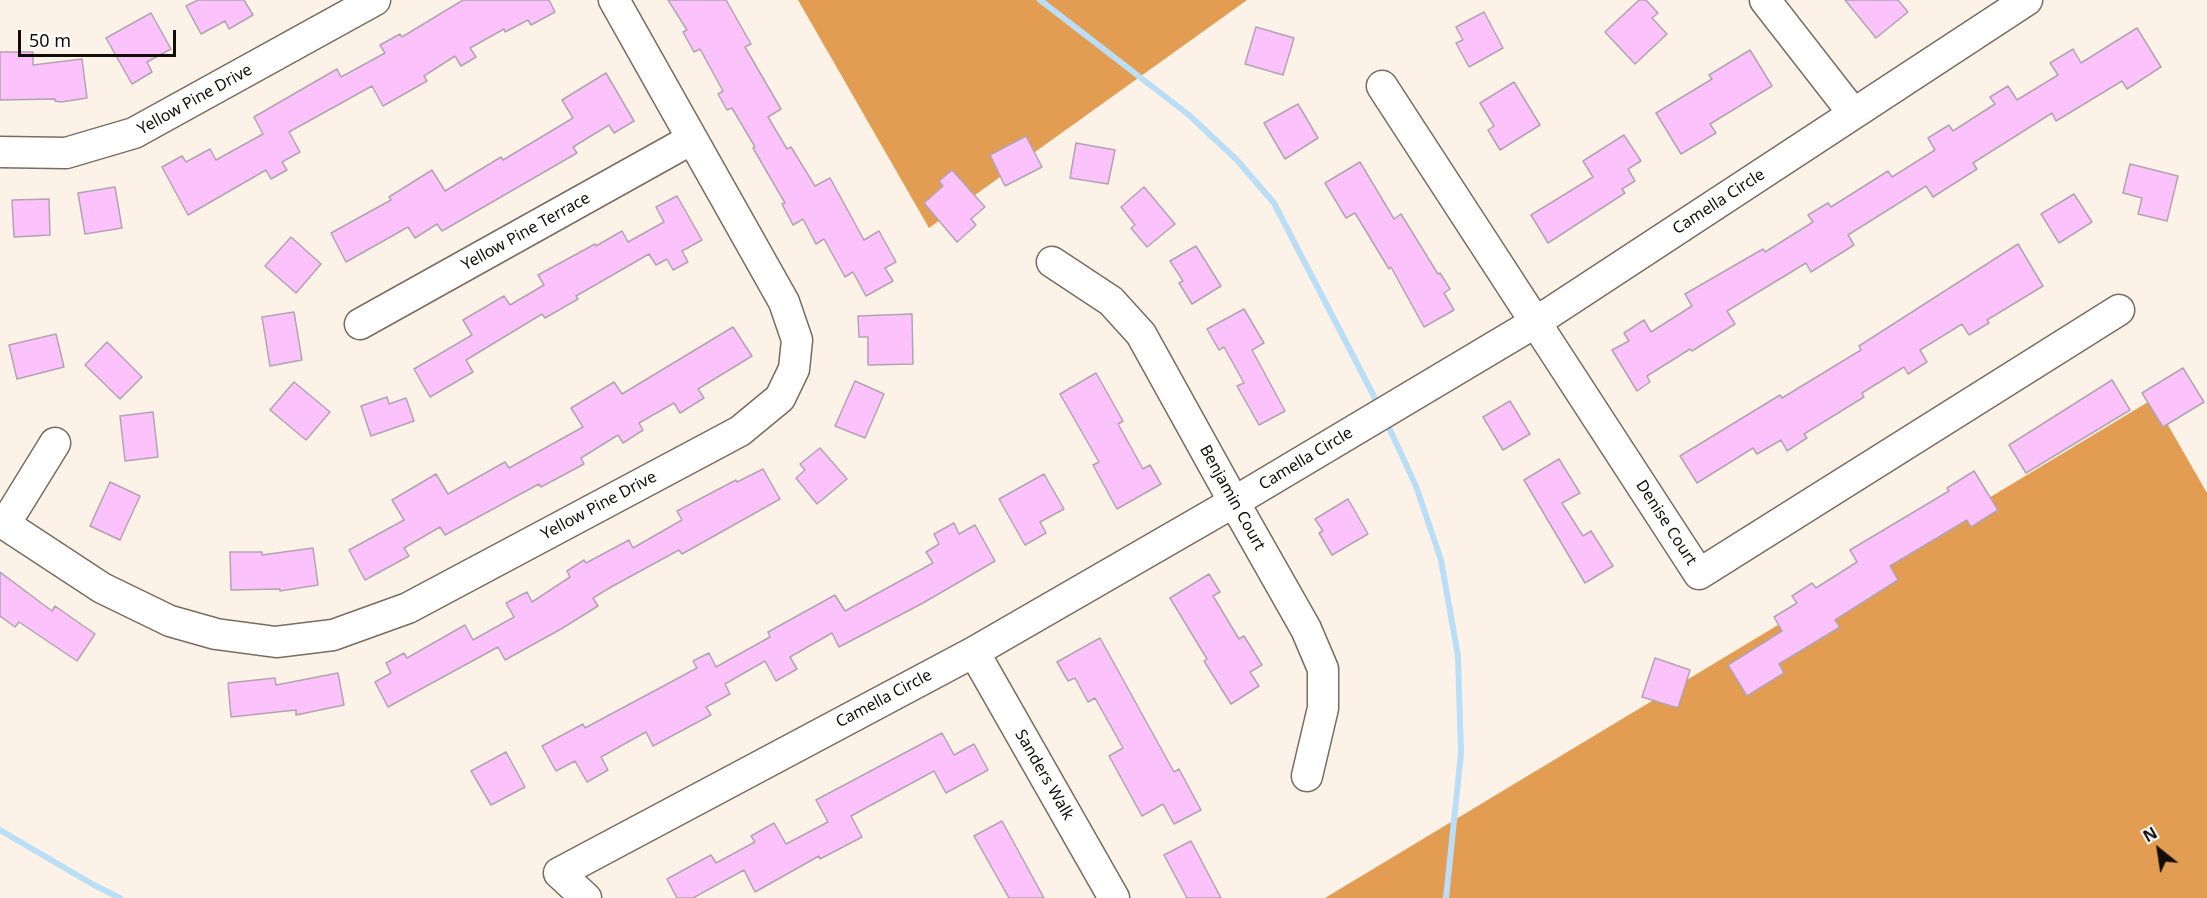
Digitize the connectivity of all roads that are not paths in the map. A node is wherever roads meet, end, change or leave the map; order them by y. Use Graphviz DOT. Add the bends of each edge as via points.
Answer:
graph roads {
  1 [pos="375,0"];
  2 [pos="614,0"];
  3 [pos="1766,0"];
  4 [pos="2027,0"];
  5 [pos="1382,86"];
  6 [pos="1853,113"];
  7 [pos="692,140"];
  8 [pos="0,153"];
  9 [pos="1052,262"];
  10 [pos="2119,310"];
  11 [pos="1536,322"];
  12 [pos="360,324"];
  13 [pos="55,444"];
  14 [pos="1233,502"];
  15 [pos="2,522"];
  16 [pos="974,652"];
  17 [pos="1307,776"];
  18 [pos="586,898"];
  19 [pos="1114,898"];
  1 -- 8 [label="street, Yellow Pine Drive" via="134,133 66,153"];
  2 -- 7 [label="street, Yellow Pine Drive"];
  3 -- 6 [label="street"];
  4 -- 6 [label="street, Camella Circle"];
  5 -- 11 [label="street, Denise Court"];
  6 -- 11 [label="street, Camella Circle"];
  7 -- 12 [label="street, Yellow Pine Terrace"];
  7 -- 15 [label="street, Yellow Pine Drive" via="784,302 797,340 794,369 780,398 740,431 408,608 333,635 276,642 216,634 170,621 102,588"];
  9 -- 14 [label="street, Benjamin Court" via="1112,301 1141,333"];
  10 -- 11 [label="street, Denise Court" via="1699,574"];
  11 -- 14 [label="street, Camella Circle"];
  13 -- 15 [label="street"];
  14 -- 16 [label="street, Camella Circle"];
  14 -- 17 [label="street, Benjamin Court" via="1306,628 1323,669 1323,708"];
  16 -- 18 [label="street, Camella Circle" via="559,873"];
  16 -- 19 [label="street, Sanders Walk"];
}
